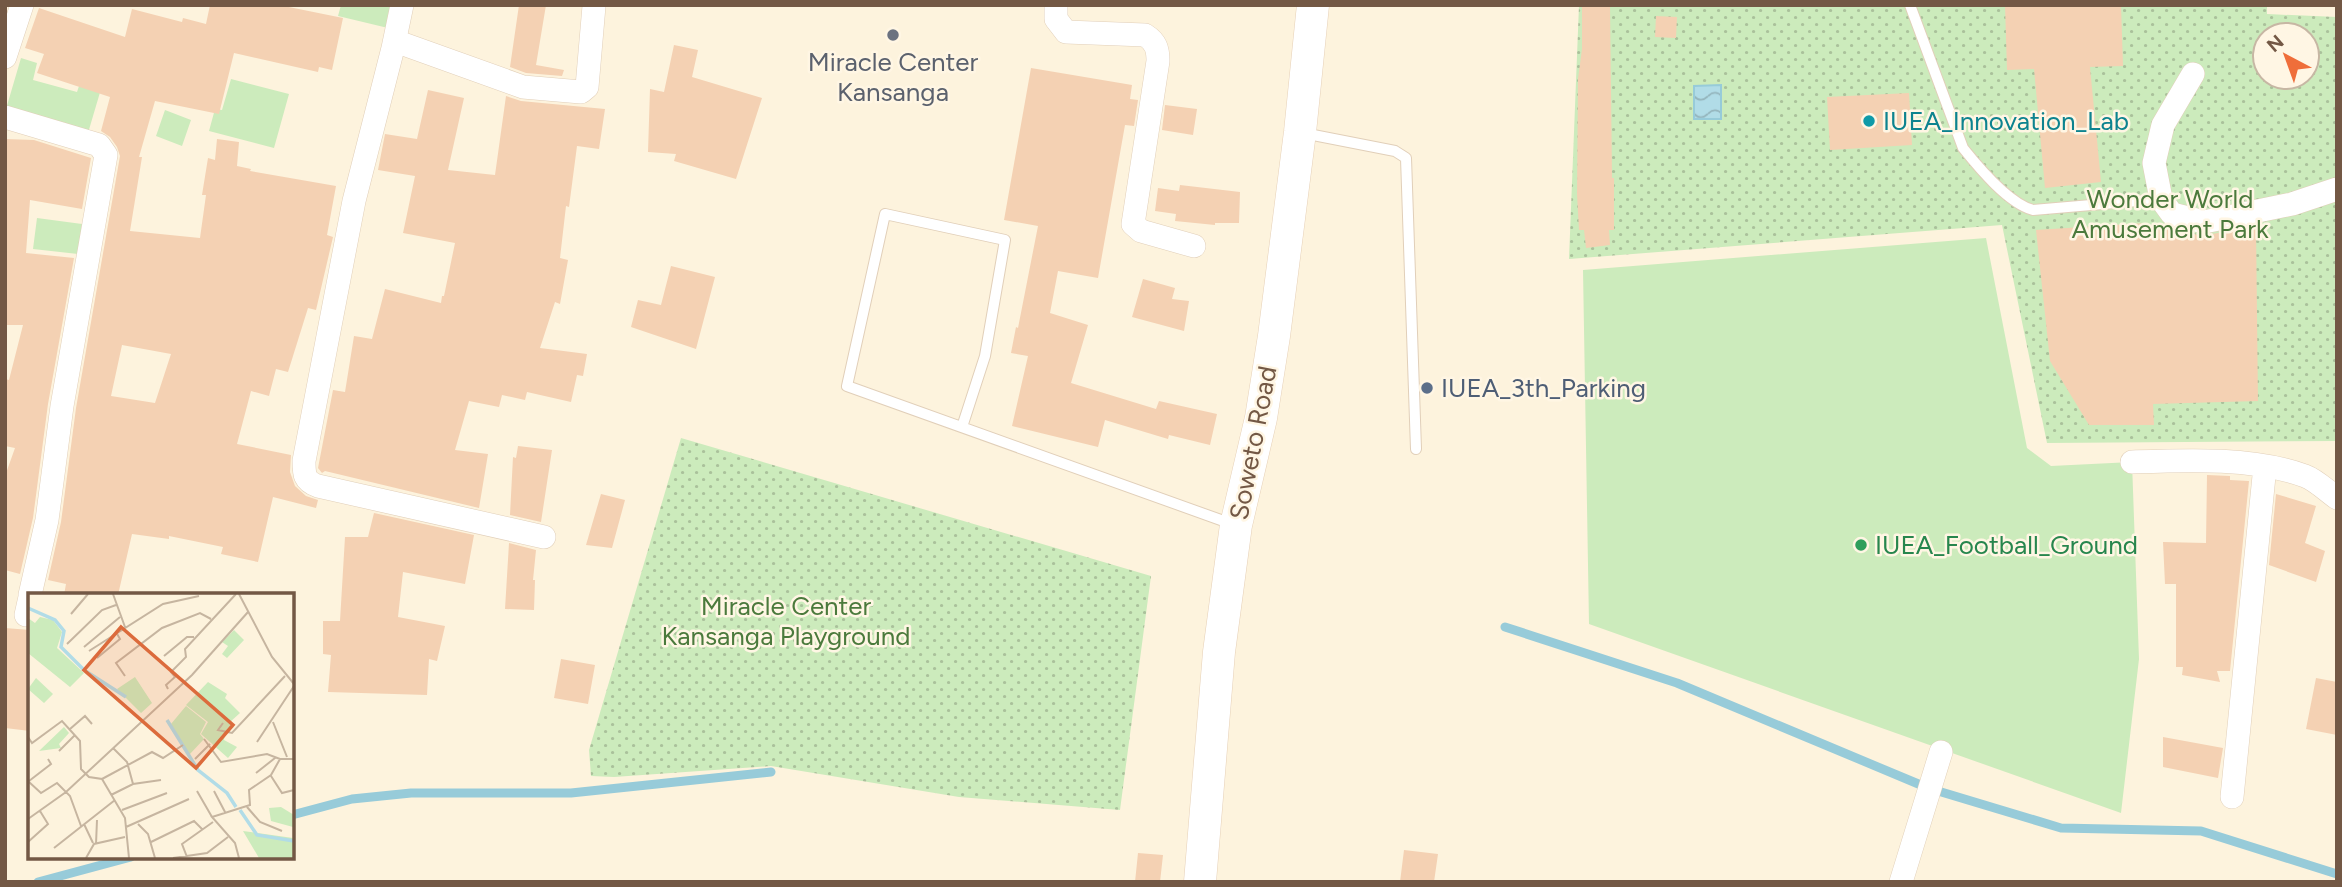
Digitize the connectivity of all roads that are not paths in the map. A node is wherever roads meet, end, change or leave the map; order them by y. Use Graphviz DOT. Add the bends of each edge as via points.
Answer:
graph roads {
  1 [pos="22,5"];
  2 [pos="402,5"];
  3 [pos="1056,5"];
  4 [pos="1313,5"];
  5 [pos="1910,5"];
  6 [pos="594,6"];
  7 [pos="395,41"];
  8 [pos="5,57"];
  9 [pos="2193,74"];
  10 [pos="5,117"];
  11 [pos="1300,132"];
  12 [pos="2337,189"];
  13 [pos="2161,199"];
  14 [pos="1194,246"];
  15 [pos="962,427"];
  16 [pos="1416,449"];
  17 [pos="2132,462"];
  18 [pos="2266,466"];
  19 [pos="2337,498"];
  20 [pos="1236,525"];
  21 [pos="544,537"];
  22 [pos="31,593"];
  23 [pos="1941,752"];
  24 [pos="2232,797"];
  25 [pos="1200,882"];
  26 [pos="1901,882"];
  1 -- 8 [label="street"];
  2 -- 7 [label="street"];
  3 -- 14 [label="street" via="1056,19 1066,32 1145,35 1153,40 1158,61 1133,224 1141,231"];
  4 -- 11 [label="street, Soweto Road"];
  5 -- 13 [label="lane" via="1963,148 2021,207 2033,210"];
  6 -- 7 [label="street" via="587,87 581,92 523,87"];
  7 -- 21 [label="street" via="354,201 304,475 318,486"];
  9 -- 13 [label="street" via="2163,125 2154,163"];
  10 -- 22 [label="street" via="99,145 106,155"];
  11 -- 16 [label="lane" via="1395,151 1406,158"];
  11 -- 20 [label="street, Soweto Road" via="1261,418"];
  12 -- 13 [label="street" via="2292,204 2204,222 2172,214"];
  15 -- 15 [label="lane" via="985,356 1005,240 885,214 847,386"];
  15 -- 20 [label="lane"];
  17 -- 18 [label="street" via="2187,460"];
  18 -- 19 [label="street" via="2308,477"];
  18 -- 24 [label="street"];
  20 -- 25 [label="street, Soweto Road" via="1219,652"];
  23 -- 26 [label="street"];
}
